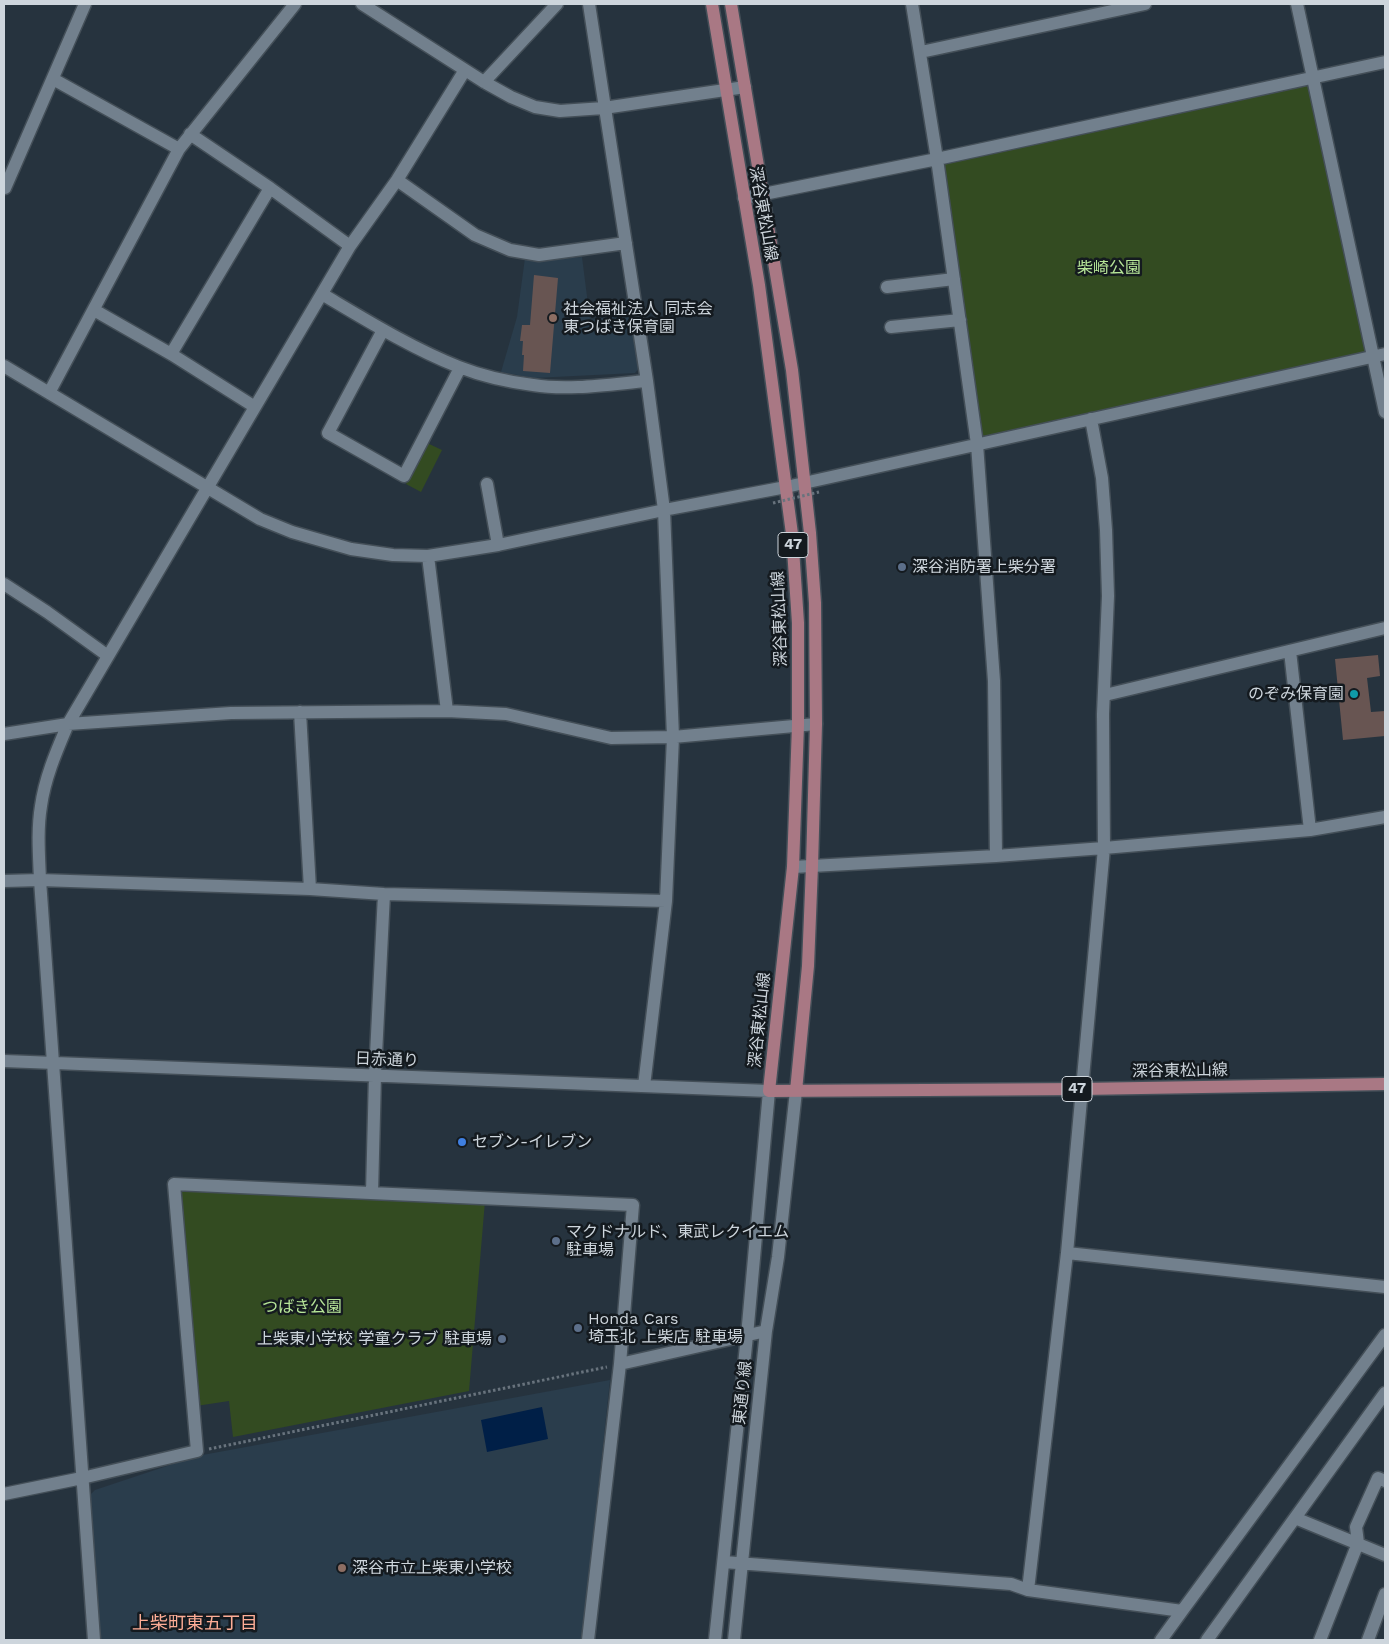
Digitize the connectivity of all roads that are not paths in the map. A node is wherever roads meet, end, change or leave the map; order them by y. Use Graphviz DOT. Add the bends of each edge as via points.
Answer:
graph roads {
  1 [pos="85,4"];
  2 [pos="295,4"];
  3 [pos="362,4"];
  4 [pos="557,4"];
  5 [pos="589,4"];
  6 [pos="712,4"];
  7 [pos="731,4"];
  8 [pos="912,4"];
  9 [pos="1145,4"];
  10 [pos="1297,4"];
  11 [pos="920,52"];
  12 [pos="1385,62"];
  13 [pos="465,70"];
  14 [pos="1313,78"];
  15 [pos="53,79"];
  16 [pos="484,82"];
  17 [pos="745,87"];
  18 [pos="726,89"];
  19 [pos="604,108"];
  20 [pos="190,134"];
  21 [pos="179,149"];
  22 [pos="937,159"];
  23 [pos="397,180"];
  24 [pos="270,188"];
  25 [pos="4,189"];
  26 [pos="763,194"];
  27 [pos="744,198"];
  28 [pos="626,243"];
  29 [pos="350,246"];
  30 [pos="954,279"];
  31 [pos="887,287"];
  32 [pos="322,294"];
  33 [pos="94,310"];
  34 [pos="960,320"];
  35 [pos="891,327"];
  36 [pos="382,330"];
  37 [pos="170,354"];
  38 [pos="1379,356"];
  39 [pos="4,366"];
  40 [pos="460,368"];
  41 [pos="647,381"];
  42 [pos="48,393"];
  43 [pos="255,407"];
  44 [pos="1385,412"];
  45 [pos="1091,419"];
  46 [pos="977,444"];
  47 [pos="804,483"];
  48 [pos="487,484"];
  49 [pos="786,487"];
  50 [pos="208,488"];
  51 [pos="664,510"];
  52 [pos="498,545"];
  53 [pos="428,556"];
  54 [pos="4,584"];
  55 [pos="1385,628"];
  56 [pos="1290,651"];
  57 [pos="108,656"];
  58 [pos="1105,695"];
  59 [pos="447,710"];
  60 [pos="300,712"];
  61 [pos="68,724"];
  62 [pos="816,724"];
  63 [pos="798,725"];
  64 [pos="4,734"];
  65 [pos="673,737"];
  66 [pos="1385,817"];
  67 [pos="1310,830"];
  68 [pos="1104,848"];
  69 [pos="996,856"];
  70 [pos="812,866"];
  71 [pos="793,867"];
  72 [pos="4,880"];
  73 [pos="40,880"];
  74 [pos="310,889"];
  75 [pos="384,894"];
  76 [pos="666,901"];
  77 [pos="4,1061"];
  78 [pos="52,1063"];
  79 [pos="375,1076"];
  80 [pos="1385,1084"];
  81 [pos="644,1086"];
  82 [pos="1081,1090"];
  83 [pos="769,1091"];
  84 [pos="796,1091"];
  85 [pos="372,1193"];
  86 [pos="1067,1253"];
  87 [pos="1385,1287"];
  88 [pos="766,1331"];
  89 [pos="1385,1335"];
  90 [pos="747,1336"];
  91 [pos="620,1364"];
  92 [pos="1384,1399"];
  93 [pos="82,1478"];
  94 [pos="1385,1481"];
  95 [pos="4,1494"];
  96 [pos="1295,1518"];
  97 [pos="1358,1544"];
  98 [pos="1385,1555"];
  99 [pos="724,1562"];
  100 [pos="742,1564"];
  101 [pos="1028,1590"];
  102 [pos="1385,1594"];
  103 [pos="1182,1611"];
  104 [pos="94,1640"];
  105 [pos="588,1640"];
  106 [pos="715,1640"];
  107 [pos="734,1640"];
  108 [pos="1161,1640"];
  109 [pos="1207,1640"];
  110 [pos="1320,1640"];
  111 [pos="1368,1640"];
  1 -- 15 [label="street"];
  2 -- 20 [label="street"];
  3 -- 13 [label="street"];
  4 -- 16 [label="street"];
  5 -- 19 [label="street"];
  6 -- 18 [label="main road, 深谷東松山線 / 47"];
  7 -- 17 [label="main road, 深谷東松山線 / 47"];
  8 -- 11 [label="street"];
  9 -- 11 [label="street"];
  10 -- 14 [label="street"];
  11 -- 22 [label="street"];
  12 -- 14 [label="street"];
  13 -- 16 [label="street"];
  13 -- 23 [label="street"];
  14 -- 22 [label="street"];
  14 -- 38 [label="street"];
  15 -- 21 [label="street"];
  15 -- 25 [label="street"];
  16 -- 19 [label="street" via="535,107 560,111"];
  17 -- 18 [label="street"];
  17 -- 26 [label="main road, 深谷東松山線 / 47"];
  18 -- 19 [label="street"];
  18 -- 27 [label="main road, 深谷東松山線 / 47"];
  19 -- 28 [label="street"];
  20 -- 21 [label="street"];
  20 -- 24 [label="street"];
  21 -- 33 [label="street"];
  22 -- 26 [label="street"];
  22 -- 30 [label="street"];
  23 -- 28 [label="street" via="475,235 510,250 539,255"];
  23 -- 29 [label="street"];
  24 -- 29 [label="street"];
  24 -- 37 [label="street"];
  26 -- 27 [label="street"];
  26 -- 47 [label="main road, 深谷東松山線 / 47" via="792,370"];
  27 -- 49 [label="main road, 深谷東松山線 / 47"];
  28 -- 41 [label="street"];
  29 -- 32 [label="street"];
  30 -- 31 [label="street"];
  30 -- 34 [label="street"];
  32 -- 36 [label="street"];
  32 -- 43 [label="street"];
  33 -- 37 [label="street"];
  33 -- 42 [label="street"];
  34 -- 35 [label="street"];
  34 -- 46 [label="street"];
  36 -- 40 [label="street"];
  36 -- 40 [label="street" via="328,433 404,476"];
  37 -- 43 [label="street"];
  38 -- 44 [label="street"];
  38 -- 45 [label="street"];
  39 -- 42 [label="street"];
  40 -- 41 [label="street" via="535,386 589,387"];
  41 -- 51 [label="street"];
  42 -- 50 [label="street"];
  43 -- 50 [label="street"];
  45 -- 46 [label="street"];
  45 -- 58 [label="street" via="1102,478 1106,530"];
  46 -- 47 [label="street"];
  46 -- 69 [label="street" via="994,681"];
  47 -- 49 [label="street"];
  47 -- 62 [label="main road, 深谷東松山線 / 47" via="815,603"];
  48 -- 52 [label="street"];
  49 -- 51 [label="street"];
  49 -- 63 [label="main road, 深谷東松山線 / 47" via="797,613"];
  50 -- 53 [label="street" via="260,518 314,539 384,554"];
  50 -- 57 [label="street"];
  51 -- 52 [label="street"];
  51 -- 65 [label="street"];
  52 -- 53 [label="street"];
  53 -- 59 [label="street"];
  54 -- 57 [label="street"];
  55 -- 56 [label="street"];
  56 -- 58 [label="street"];
  56 -- 67 [label="street"];
  57 -- 61 [label="street"];
  58 -- 68 [label="street"];
  59 -- 60 [label="street"];
  59 -- 65 [label="street" via="506,714 611,738"];
  60 -- 61 [label="street" via="231,713"];
  60 -- 74 [label="street"];
  61 -- 64 [label="street"];
  61 -- 73 [label="street" via="49,771 40,806"];
  62 -- 63 [label="street"];
  62 -- 70 [label="main road, 深谷東松山線 / 47"];
  63 -- 65 [label="street"];
  63 -- 71 [label="main road, 深谷東松山線 / 47"];
  65 -- 76 [label="street"];
  66 -- 67 [label="street"];
  67 -- 68 [label="street"];
  68 -- 69 [label="street"];
  68 -- 82 [label="street"];
  69 -- 70 [label="street"];
  70 -- 71 [label="street"];
  70 -- 84 [label="main road, 深谷東松山線 / 47" via="808,966"];
  71 -- 83 [label="main road, 深谷東松山線 / 47"];
  72 -- 73 [label="street"];
  73 -- 74 [label="street"];
  73 -- 78 [label="street"];
  74 -- 75 [label="street"];
  75 -- 76 [label="street"];
  75 -- 79 [label="street"];
  76 -- 81 [label="street"];
  77 -- 78 [label="street, 日赤通り"];
  78 -- 79 [label="street, 日赤通り"];
  78 -- 93 [label="street"];
  79 -- 81 [label="street, 日赤通り"];
  79 -- 85 [label="street"];
  80 -- 82 [label="main road, 深谷東松山線 / 47"];
  81 -- 83 [label="street, 日赤通り"];
  82 -- 84 [label="main road, 深谷東松山線 / 47"];
  82 -- 86 [label="street"];
  83 -- 84 [label="main road, 深谷東松山線 / 47"];
  83 -- 90 [label="street, 東通り線"];
  84 -- 88 [label="street, 東通り線" via="778,1257"];
  85 -- 91 [label="street" via="633,1205"];
  85 -- 93 [label="street" via="174,1184 197,1451"];
  86 -- 87 [label="street"];
  86 -- 101 [label="street"];
  88 -- 90 [label="street"];
  88 -- 100 [label="street, 東通り線"];
  89 -- 103 [label="street"];
  90 -- 91 [label="street"];
  90 -- 99 [label="street, 東通り線"];
  91 -- 105 [label="street"];
  92 -- 96 [label="street"];
  93 -- 95 [label="street"];
  93 -- 104 [label="street"];
  94 -- 97 [label="street" via="1378,1478 1356,1527"];
  96 -- 97 [label="street"];
  96 -- 109 [label="street"];
  97 -- 98 [label="street"];
  97 -- 110 [label="street"];
  99 -- 100 [label="street"];
  99 -- 106 [label="street, 東通り線"];
  100 -- 101 [label="street" via="1011,1584"];
  100 -- 107 [label="street, 東通り線"];
  101 -- 103 [label="street"];
  102 -- 111 [label="street"];
  103 -- 108 [label="street"];
}
